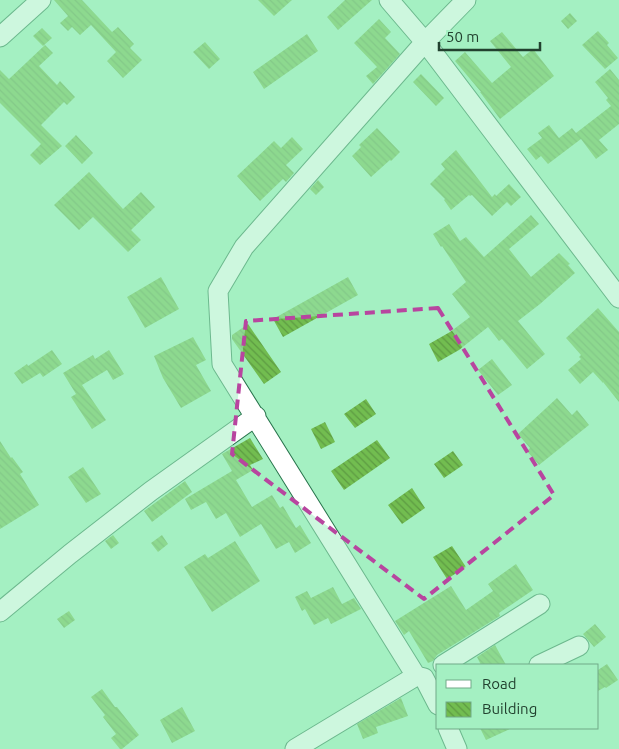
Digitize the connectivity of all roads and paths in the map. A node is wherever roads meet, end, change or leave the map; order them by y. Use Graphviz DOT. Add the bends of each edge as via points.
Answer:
graph roads {
  1 [pos="41,0"];
  2 [pos="389,0"];
  3 [pos="466,0"];
  4 [pos="0,37"];
  5 [pos="425,42"];
  6 [pos="619,298"];
  7 [pos="256,416"];
  8 [pos="540,604"];
  9 [pos="0,612"];
  10 [pos="579,646"];
  11 [pos="445,664"];
  12 [pos="541,664"];
  13 [pos="426,674"];
  14 [pos="436,700"];
  15 [pos="448,729"];
  16 [pos="295,749"];
  17 [pos="457,749"];
  1 -- 4 [label="street"];
  2 -- 5 [label="street"];
  3 -- 5 [label="street"];
  5 -- 6 [label="street"];
  5 -- 7 [label="street" via="244,247 218,291 222,364"];
  7 -- 9 [label="street" via="152,491"];
  7 -- 13 [label="street"];
  8 -- 11 [label="street"];
  10 -- 12 [label="street"];
  13 -- 14 [label="street"];
  13 -- 16 [label="street"];
  15 -- 17 [label="street"];
}
